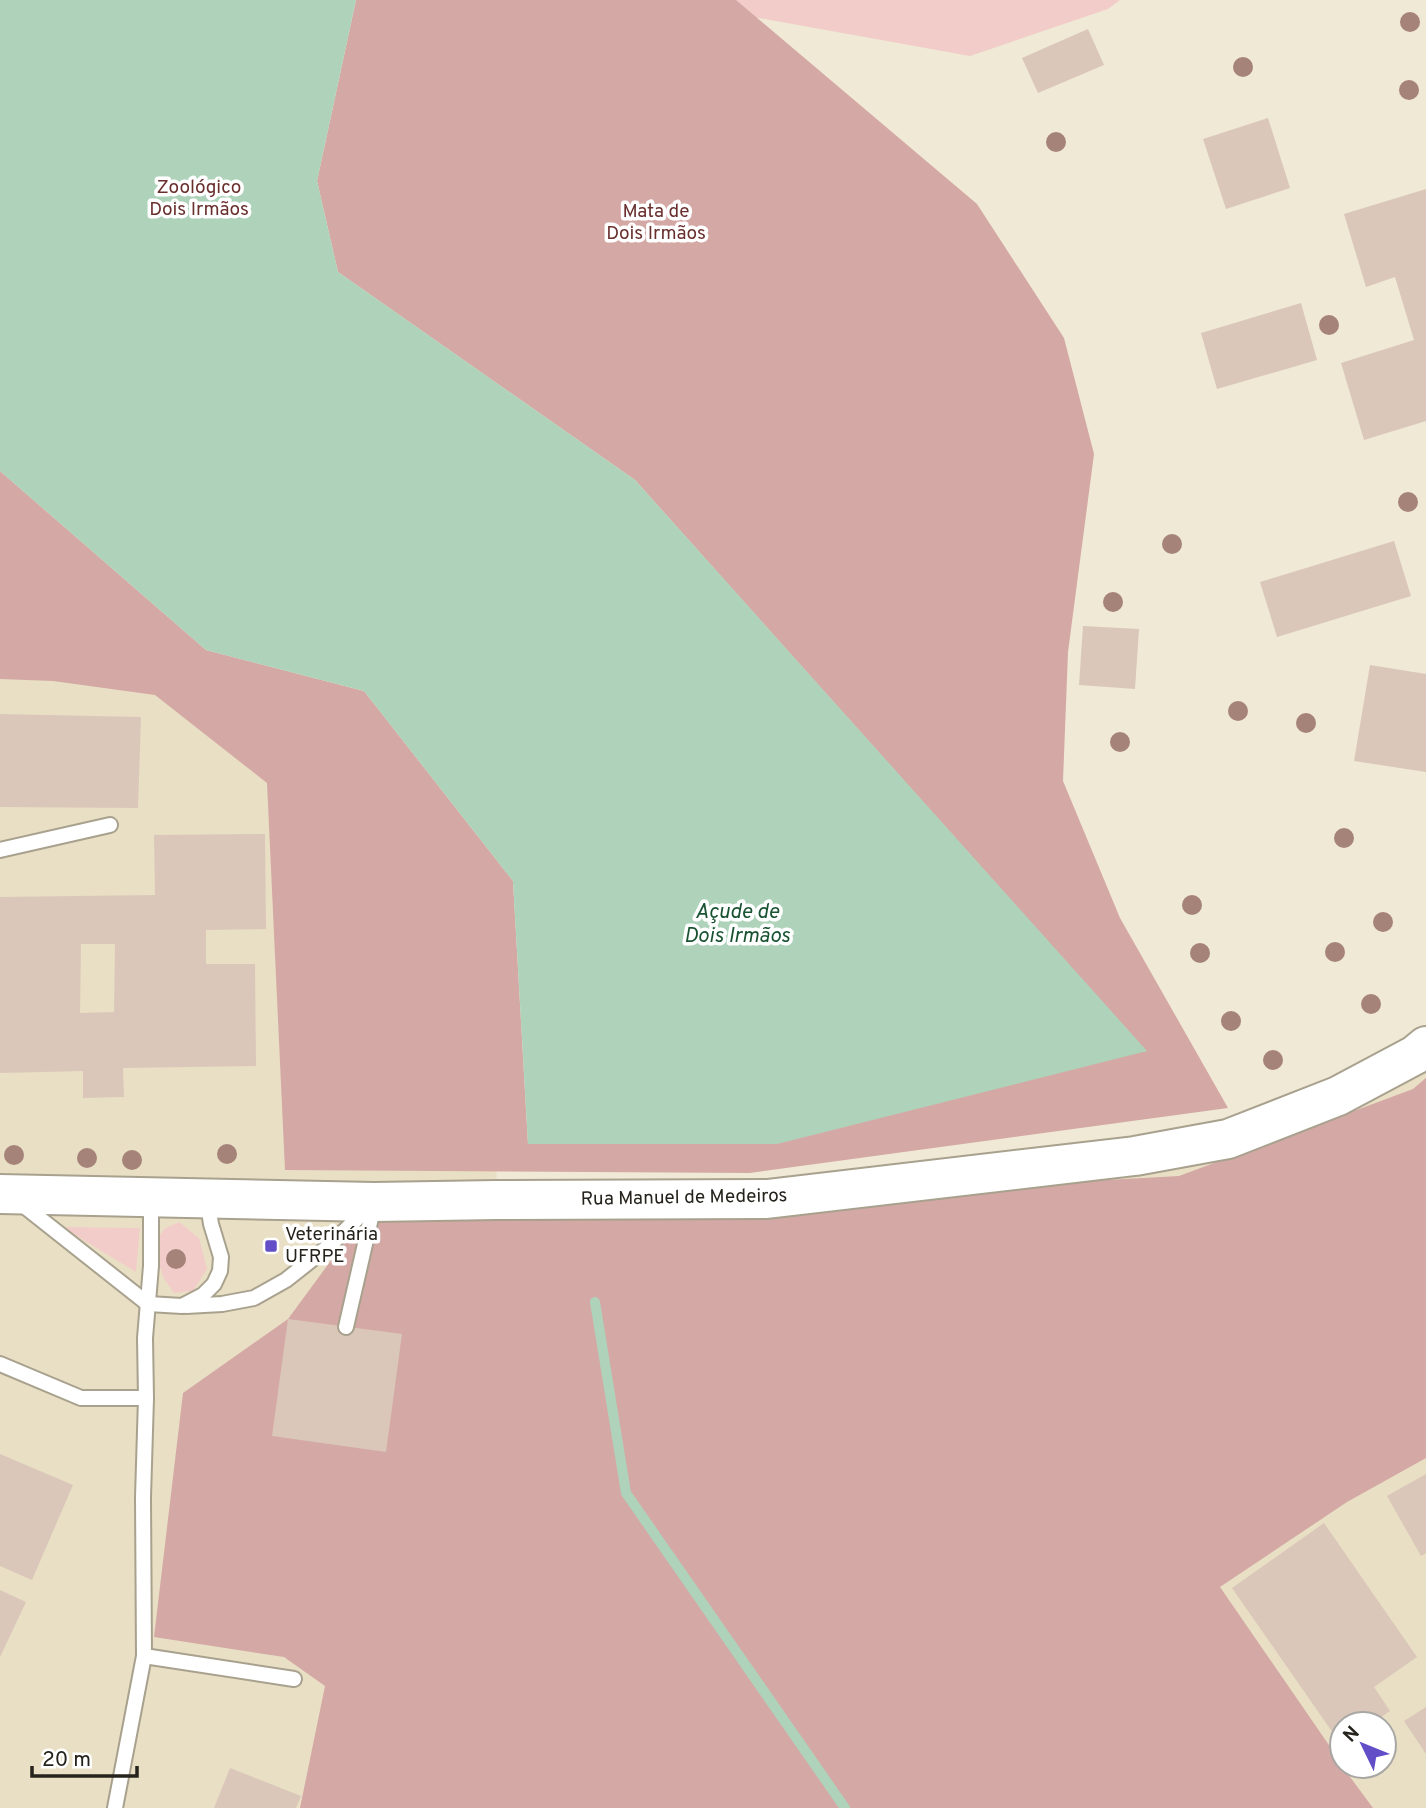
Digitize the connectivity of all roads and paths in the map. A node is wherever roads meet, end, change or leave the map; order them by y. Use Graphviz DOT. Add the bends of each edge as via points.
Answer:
graph roads {
  1 [pos="110,825"];
  2 [pos="0,850"];
  3 [pos="1426,1046"];
  4 [pos="5,1195"];
  5 [pos="151,1197"];
  6 [pos="208,1199"];
  7 [pos="374,1202"];
  8 [pos="148,1304"];
  9 [pos="182,1306"];
  10 [pos="346,1327"];
  11 [pos="0,1364"];
  12 [pos="146,1398"];
  13 [pos="145,1656"];
  14 [pos="294,1679"];
  15 [pos="115,1808"];
  1 -- 2 [label="lane"];
  3 -- 7 [label="main road, Rua Manuel de Medeiros" via="1339,1096 1228,1139 1135,1156 767,1199"];
  4 -- 5 [label="main road, Rua Manuel de Medeiros"];
  4 -- 8 [label="lane"];
  5 -- 6 [label="main road, Rua Manuel de Medeiros"];
  5 -- 8 [label="lane"];
  6 -- 7 [label="main road, Rua Manuel de Medeiros"];
  6 -- 9 [label="lane" via="220,1271 203,1295"];
  7 -- 9 [label="lane" via="329,1246 254,1298"];
  7 -- 10 [label="lane"];
  8 -- 9 [label="lane"];
  8 -- 12 [label="lane"];
  11 -- 12 [label="lane" via="81,1398"];
  12 -- 13 [label="lane"];
  13 -- 14 [label="lane"];
  13 -- 15 [label="lane"];
}
